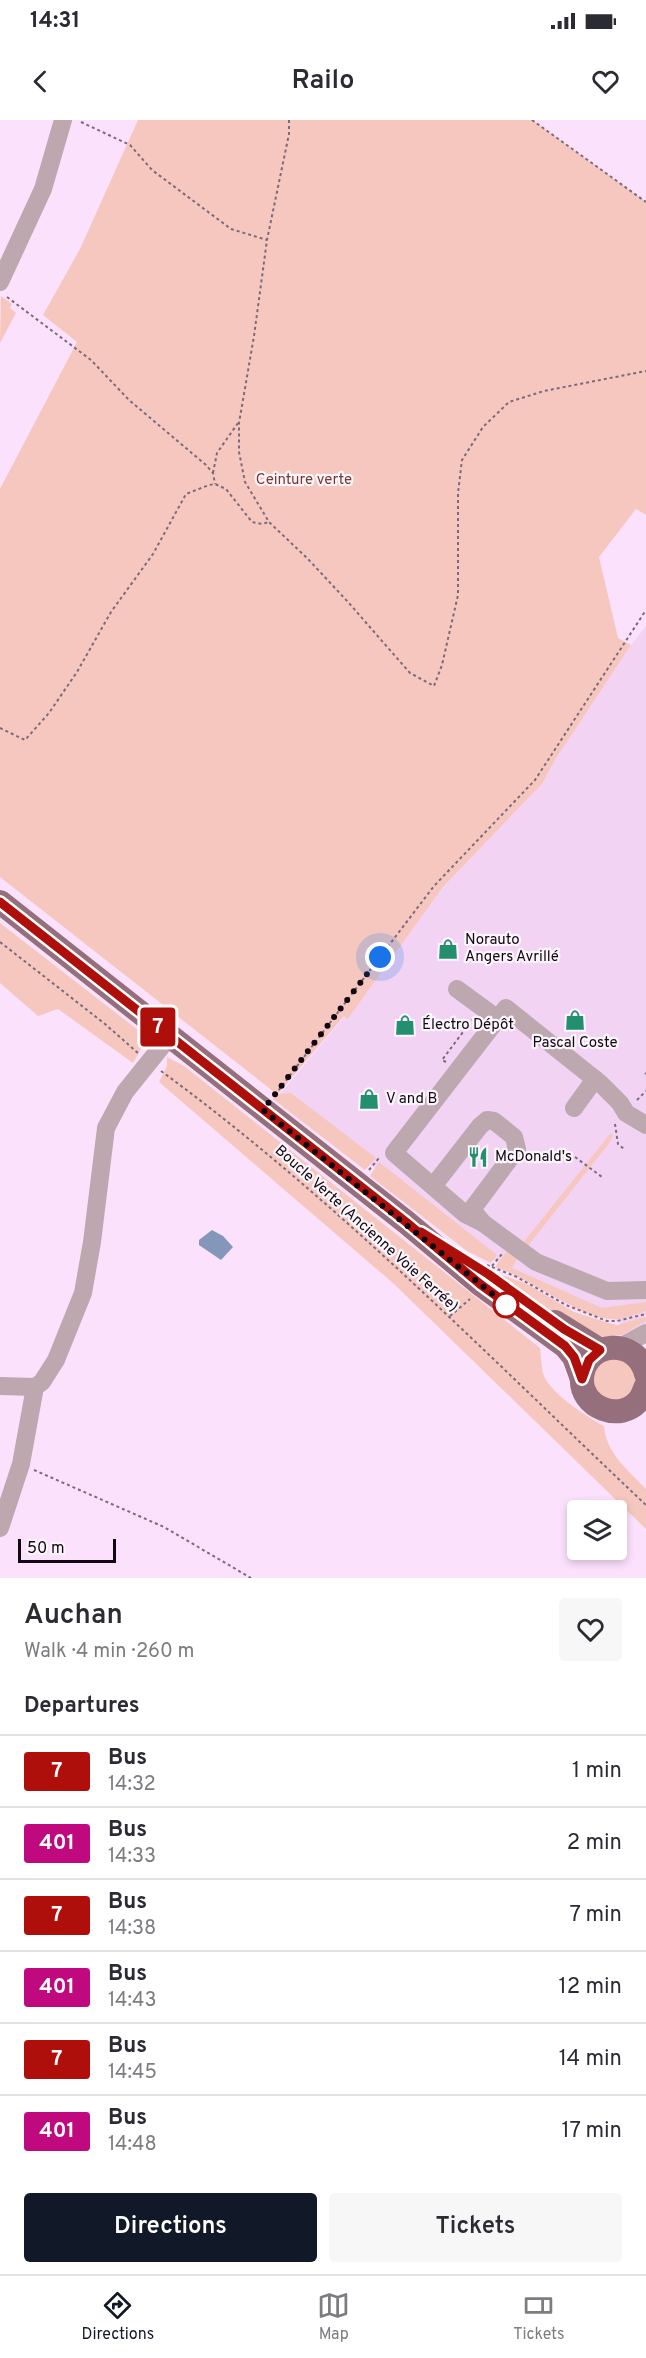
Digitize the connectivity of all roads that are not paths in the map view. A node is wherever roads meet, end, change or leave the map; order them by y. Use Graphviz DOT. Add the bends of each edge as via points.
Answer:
graph roads {
  1 [pos="72,121"];
  2 [pos="1,288"];
  3 [pos="0,902"];
  4 [pos="457,989"];
  5 [pos="498,1018"];
  6 [pos="170,1036"];
  7 [pos="595,1079"];
  8 [pos="574,1108"];
  9 [pos="646,1125"];
  10 [pos="434,1185"];
  11 [pos="406,1222"];
  12 [pos="483,1223"];
  13 [pos="646,1290"];
  14 [pos="646,1332"];
  15 [pos="610,1349"];
  16 [pos="645,1371"];
  17 [pos="582,1379"];
  18 [pos="0,1386"];
  19 [pos="36,1387"];
  20 [pos="638,1411"];
  21 [pos="0,1528"];
  1 -- 2 [label="street"];
  3 -- 6 [label="main road"];
  4 -- 5 [label="street"];
  5 -- 7 [label="street" via="506,1008"];
  5 -- 10 [label="street" via="394,1153"];
  6 -- 11 [label="main road" via="267,1104"];
  6 -- 19 [label="street" via="125,1092 106,1128 83,1293 56,1360"];
  7 -- 8 [label="street"];
  7 -- 9 [label="street" via="626,1113"];
  10 -- 12 [label="street" via="465,1214"];
  10 -- 12 [label="street" via="480,1126 487,1120 495,1121 514,1137 516,1149 473,1208"];
  11 -- 15 [label="main road" via="564,1329"];
  11 -- 17 [label="main road" via="487,1290 565,1346"];
  12 -- 13 [label="street" via="529,1259 599,1289"];
  14 -- 15 [label="street"];
  15 -- 16 [label="main road" via="636,1355"];
  15 -- 17 [label="main road" via="589,1360"];
  16 -- 20 [label="main road"];
  17 -- 20 [label="main road" via="588,1399 595,1406 616,1412"];
  18 -- 19 [label="street"];
  19 -- 21 [label="street" via="21,1464"];
}
